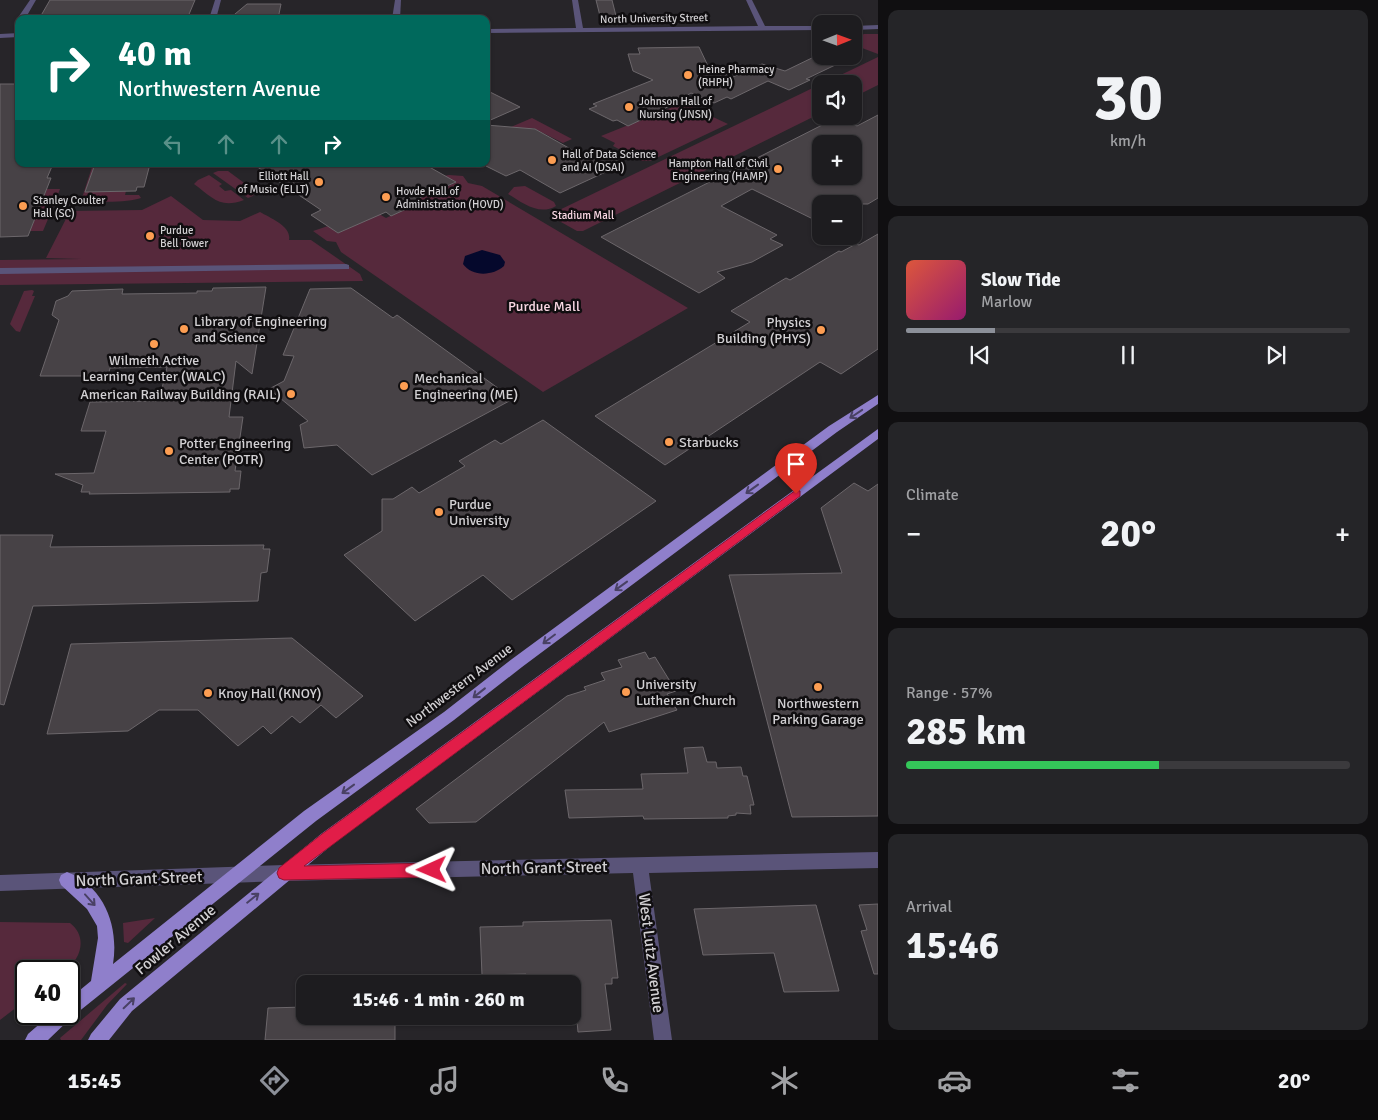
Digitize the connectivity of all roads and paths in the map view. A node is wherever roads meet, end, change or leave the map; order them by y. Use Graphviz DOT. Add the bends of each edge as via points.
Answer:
graph roads {
  1 [pos="33,0"];
  2 [pos="218,0"];
  3 [pos="398,0"];
  4 [pos="575,0"];
  5 [pos="749,0"];
  6 [pos="24,15"];
  7 [pos="213,15"];
  8 [pos="396,15"];
  9 [pos="878,27"];
  10 [pos="15,28"];
  11 [pos="762,28"];
  12 [pos="812,28"];
  13 [pos="862,28"];
  14 [pos="580,30"];
  15 [pos="490,31"];
  16 [pos="10,35"];
  17 [pos="15,35"];
  18 [pos="0,36"];
  19 [pos="346,267"];
  20 [pos="0,272"];
  21 [pos="878,399"];
  22 [pos="878,433"];
  23 [pos="878,860"];
  24 [pos="640,866"];
  25 [pos="284,873"];
  26 [pos="236,875"];
  27 [pos="67,880"];
  28 [pos="0,883"];
  29 [pos="100,985"];
  30 [pos="80,1001"];
  31 [pos="52,1025"];
  32 [pos="34,1040"];
  33 [pos="97,1040"];
  34 [pos="663,1040"];
  1 -- 6 [label="street"];
  2 -- 7 [label="street"];
  3 -- 8 [label="street"];
  4 -- 14 [label="street"];
  5 -- 11 [label="street"];
  9 -- 13 [label="street"];
  10 -- 16 [label="street"];
  11 -- 12 [label="street, North University Street"];
  11 -- 14 [label="street, North University Street"];
  14 -- 15 [label="street, North University Street"];
  16 -- 17 [label="street"];
  16 -- 18 [label="street"];
  19 -- 20 [label="street"];
  21 -- 26 [label="main road, Northwestern Avenue, one-way" via="310,816"];
  22 -- 25 [label="main road"];
  23 -- 24 [label="street, North Grant Street"];
  24 -- 25 [label="street, North Grant Street"];
  24 -- 34 [label="street, West Lutz Avenue"];
  25 -- 26 [label="street, North Grant Street"];
  33 -- 25 [label="main road, Fowler Avenue, one-way" via="126,1005"];
  26 -- 27 [label="street, North Grant Street"];
  26 -- 29 [label="main road, Northwestern Avenue"];
  27 -- 28 [label="street, North Grant Street"];
  27 -- 29 [label="main road, one-way" via="97,908 106,924 109,940"];
  29 -- 30 [label="main road, Northwestern Avenue"];
  31 -- 32 [label="main road"];
}
